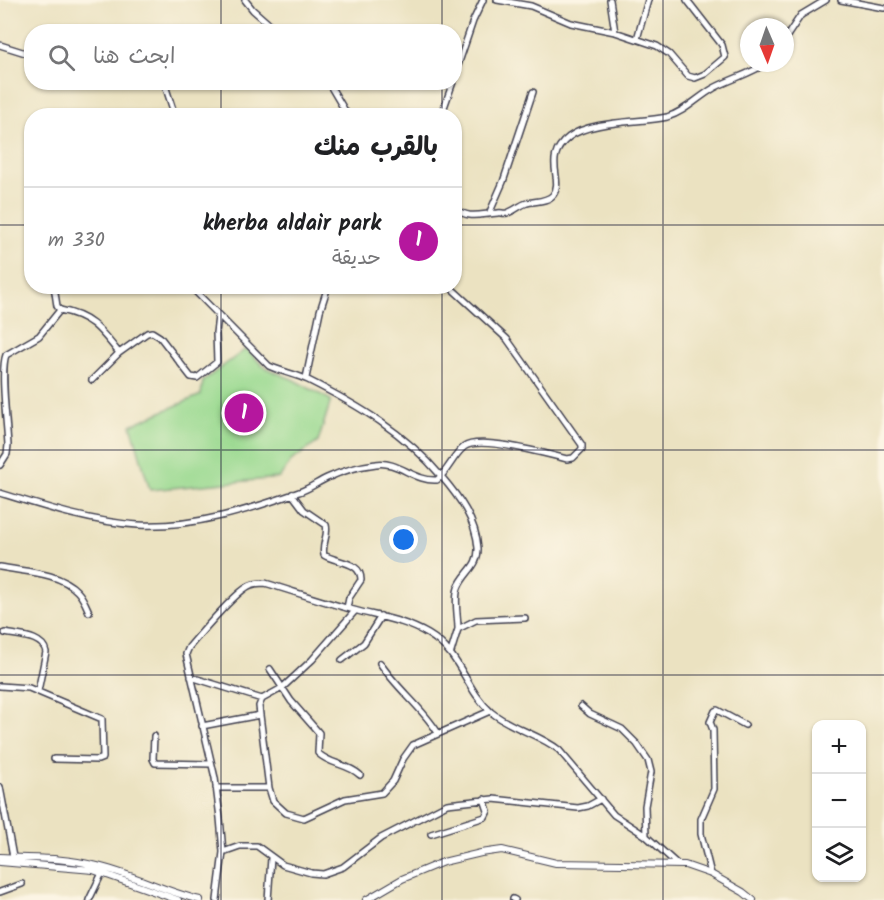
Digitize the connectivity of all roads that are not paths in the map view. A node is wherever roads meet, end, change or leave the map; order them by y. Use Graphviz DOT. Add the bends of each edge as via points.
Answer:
graph roads {
  1 [pos="245,0"];
  2 [pos="483,0"];
  3 [pos="497,0"];
  4 [pos="610,0"];
  5 [pos="648,0"];
  6 [pos="687,0"];
  7 [pos="826,0"];
  8 [pos="841,0"];
  9 [pos="884,8"];
  10 [pos="269,24"];
  11 [pos="794,26"];
  12 [pos="615,32"];
  13 [pos="636,39"];
  14 [pos="0,45"];
  15 [pos="24,52"];
  16 [pos="462,53"];
  17 [pos="753,72"];
  18 [pos="167,90"];
  19 [pos="333,90"];
  20 [pos="450,90"];
  21 [pos="533,92"];
  22 [pos="173,108"];
  23 [pos="343,108"];
  24 [pos="444,108"];
  25 [pos="462,212"];
  26 [pos="489,214"];
  27 [pos="55,294"];
  28 [pos="197,294"];
  29 [pos="325,294"];
  30 [pos="458,294"];
  31 [pos="60,310"];
  32 [pos="218,316"];
  33 [pos="119,353"];
  34 [pos="306,378"];
  35 [pos="92,380"];
  36 [pos="0,465"];
  37 [pos="441,476"];
  38 [pos="0,493"];
  39 [pos="292,494"];
  40 [pos="0,567"];
  41 [pos="347,608"];
  42 [pos="355,611"];
  43 [pos="89,612"];
  44 [pos="381,616"];
  45 [pos="525,618"];
  46 [pos="458,629"];
  47 [pos="5,633"];
  48 [pos="451,652"];
  49 [pos="342,660"];
  50 [pos="380,663"];
  51 [pos="270,669"];
  52 [pos="191,677"];
  53 [pos="0,686"];
  54 [pos="282,688"];
  55 [pos="38,691"];
  56 [pos="262,699"];
  57 [pos="581,706"];
  58 [pos="490,711"];
  59 [pos="260,715"];
  60 [pos="745,725"];
  61 [pos="202,726"];
  62 [pos="438,733"];
  63 [pos="154,736"];
  64 [pos="54,759"];
  65 [pos="211,764"];
  66 [pos="360,775"];
  67 [pos="216,788"];
  68 [pos="269,788"];
  69 [pos="0,790"];
  70 [pos="484,799"];
  71 [pos="601,799"];
  72 [pos="431,834"];
  73 [pos="646,836"];
  74 [pos="223,852"];
  75 [pos="0,857"];
  76 [pos="13,857"];
  77 [pos="271,858"];
  78 [pos="0,862"];
  79 [pos="676,863"];
  80 [pos="102,873"];
  81 [pos="711,874"];
  82 [pos="22,884"];
  83 [pos="0,892"];
  84 [pos="89,900"];
  85 [pos="178,900"];
  86 [pos="200,900"];
  87 [pos="217,900"];
  88 [pos="268,900"];
  89 [pos="366,900"];
  90 [pos="753,900"];
  1 -- 10 [label="street"];
  2 -- 16 [label="street"];
  3 -- 12 [label="street" via="531,6 582,26"];
  4 -- 12 [label="street"];
  5 -- 13 [label="street"];
  6 -- 13 [label="street" via="722,45 725,57 705,74 688,76 662,49"];
  7 -- 11 [label="street" via="801,15"];
  8 -- 9 [label="street"];
  12 -- 13 [label="street"];
  14 -- 15 [label="street"];
  17 -- 26 [label="street" via="717,86 669,116 586,129 573,135 554,155 553,195 509,212"];
  18 -- 22 [label="street"];
  19 -- 23 [label="street"];
  20 -- 24 [label="street"];
  21 -- 26 [label="street"];
  25 -- 26 [label="street" via="469,216"];
  27 -- 31 [label="street"];
  28 -- 32 [label="street"];
  29 -- 34 [label="street"];
  30 -- 37 [label="street" via="507,339 583,447 567,459 500,445 469,444"];
  31 -- 33 [label="street" via="82,316"];
  31 -- 36 [label="street" via="39,336 2,359 0,374 8,445"];
  32 -- 33 [label="street" via="218,362 197,378 190,376 156,333 147,333"];
  32 -- 34 [label="street" via="269,366"];
  33 -- 35 [label="street"];
  34 -- 37 [label="street" via="400,434"];
  37 -- 39 [label="street" via="428,480 387,464 375,464 330,477"];
  37 -- 46 [label="street" via="466,509 478,546 477,562 458,590"];
  38 -- 39 [label="street" via="57,510 140,525 198,520"];
  39 -- 41 [label="street" via="304,510 326,525 324,555 359,571 361,580"];
  40 -- 43 [label="street" via="63,580 77,591"];
  41 -- 42 [label="street"];
  41 -- 52 [label="street" via="265,583 252,584 189,647 186,660"];
  42 -- 44 [label="street"];
  42 -- 54 [label="street" via="321,652"];
  44 -- 48 [label="street" via="416,627"];
  44 -- 49 [label="street" via="364,643"];
  45 -- 46 [label="street" via="476,620"];
  46 -- 48 [label="street"];
  47 -- 55 [label="street" via="45,646"];
  48 -- 58 [label="street"];
  50 -- 62 [label="street"];
  51 -- 54 [label="street"];
  52 -- 56 [label="street"];
  52 -- 61 [label="street"];
  53 -- 55 [label="street"];
  54 -- 56 [label="street"];
  54 -- 66 [label="street" via="320,733 318,753"];
  55 -- 64 [label="street" via="104,721 103,758"];
  56 -- 59 [label="street"];
  57 -- 73 [label="street" via="622,729 648,760 651,772 645,806"];
  58 -- 62 [label="street"];
  58 -- 71 [label="street" via="550,743"];
  59 -- 61 [label="street"];
  59 -- 68 [label="street"];
  60 -- 81 [label="street" via="717,710 711,720 714,786 701,819 700,834"];
  61 -- 65 [label="street"];
  62 -- 68 [label="street" via="411,748 382,793 345,800 309,817 293,817 281,810"];
  63 -- 65 [label="street" via="155,763"];
  65 -- 67 [label="street"];
  67 -- 68 [label="street"];
  67 -- 74 [label="street"];
  69 -- 76 [label="street"];
  70 -- 71 [label="street" via="578,808"];
  70 -- 72 [label="street" via="488,811 485,817"];
  70 -- 77 [label="street" via="458,802 429,812 330,872 318,874 292,868"];
  71 -- 73 [label="street" via="614,815"];
  73 -- 79 [label="street"];
  74 -- 77 [label="street" via="252,845 262,848"];
  74 -- 87 [label="street"];
  75 -- 76 [label="main road"];
  76 -- 86 [label="main road" via="91,864"];
  77 -- 88 [label="street"];
  78 -- 80 [label="main road"];
  79 -- 81 [label="main road"];
  79 -- 89 [label="main road" via="556,863 502,850 489,851 444,862 402,879"];
  80 -- 84 [label="street"];
  80 -- 85 [label="main road"];
  81 -- 90 [label="main road"];
  82 -- 83 [label="street"];
}
